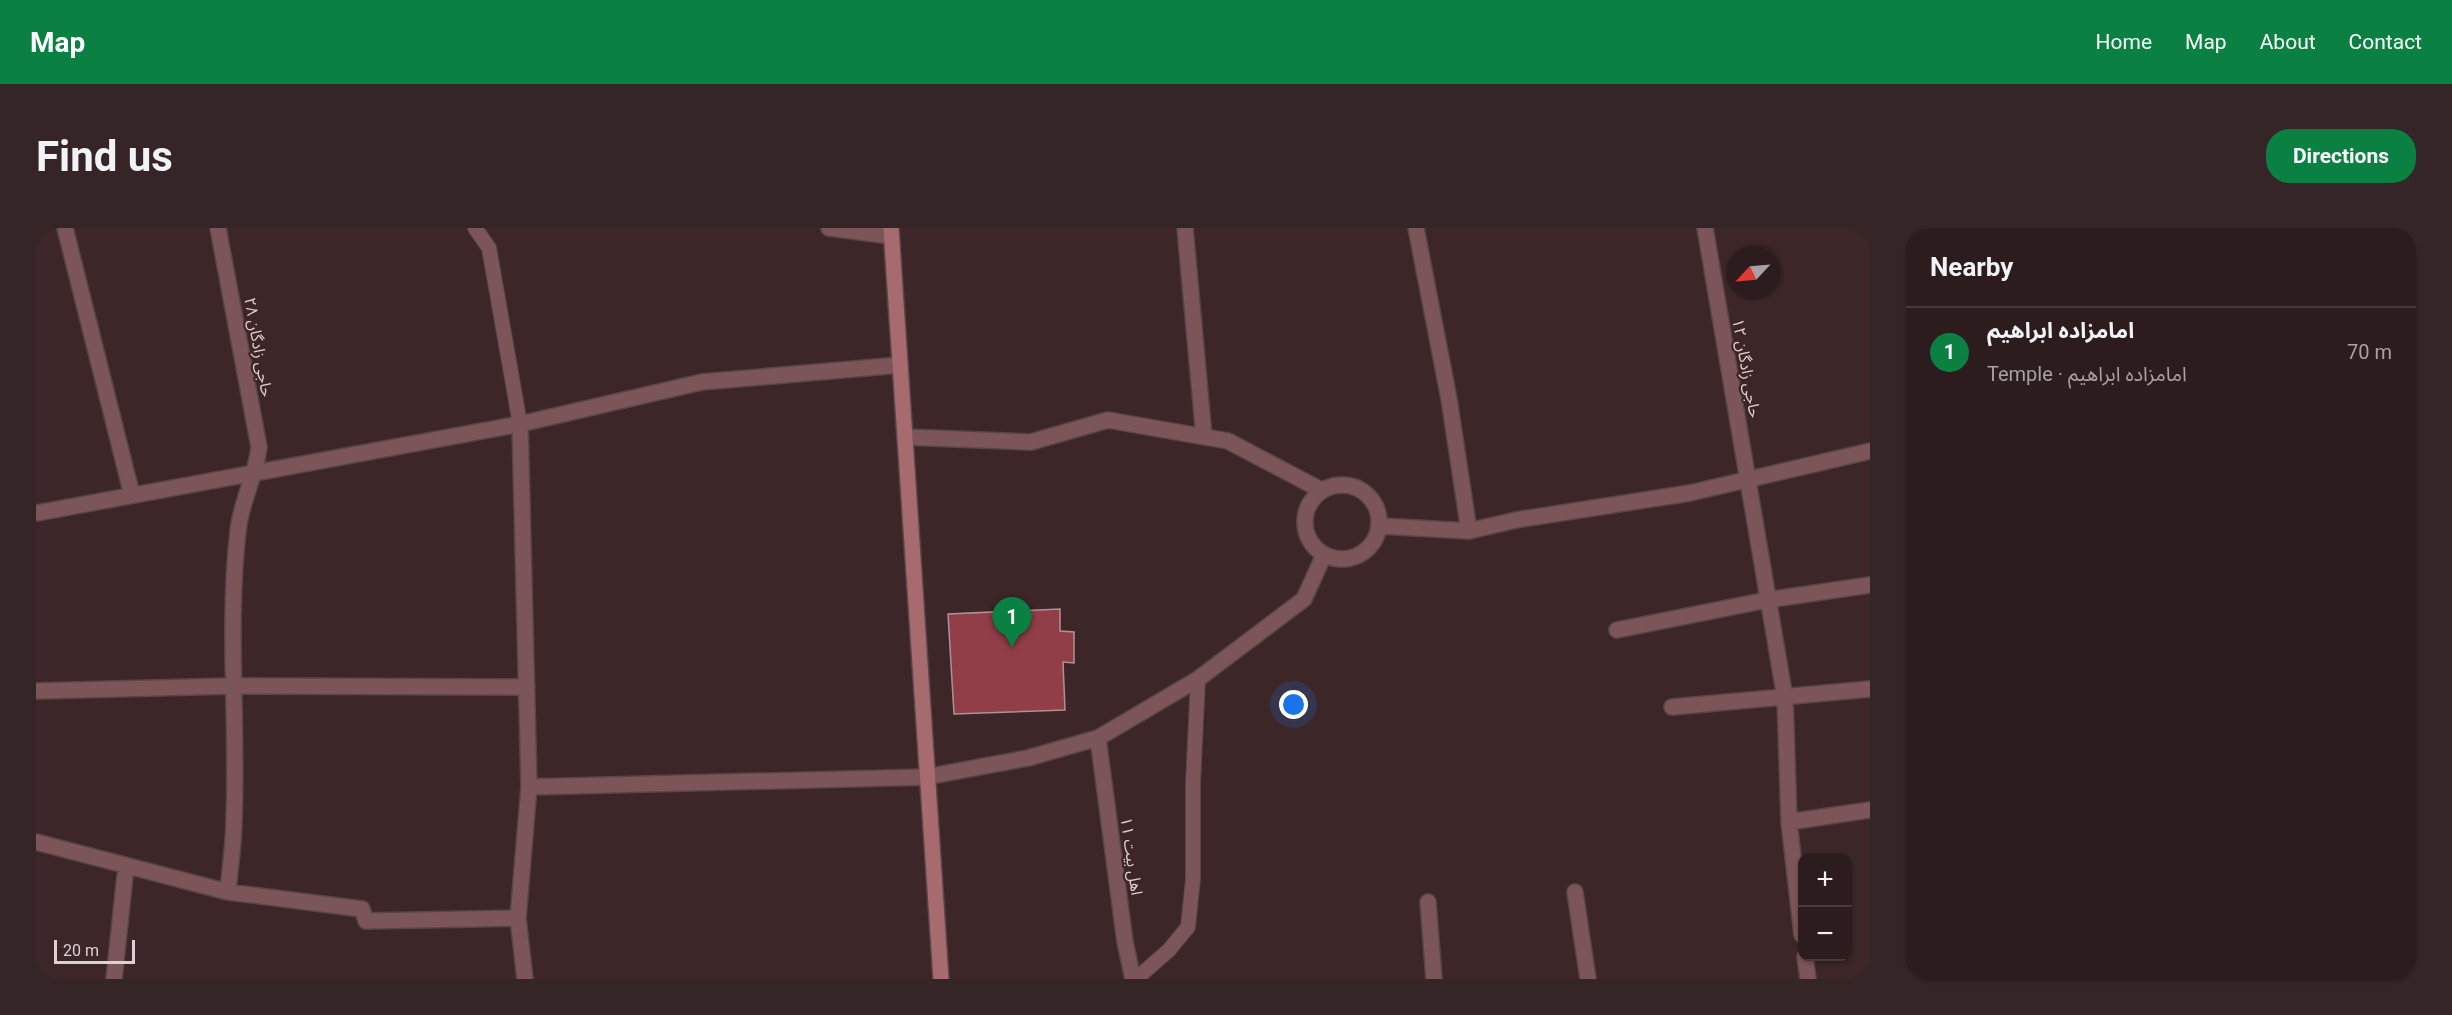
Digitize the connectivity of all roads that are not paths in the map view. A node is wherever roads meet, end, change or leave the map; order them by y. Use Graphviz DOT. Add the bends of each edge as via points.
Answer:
graph roads {
  1 [pos="65,228"];
  2 [pos="218,228"];
  3 [pos="475,228"];
  4 [pos="829,228"];
  5 [pos="1185,228"];
  6 [pos="1416,228"];
  7 [pos="1705,228"];
  8 [pos="891,232"];
  9 [pos="900,365"];
  10 [pos="520,424"];
  11 [pos="904,437"];
  12 [pos="1204,437"];
  13 [pos="1870,451"];
  14 [pos="256,472"];
  15 [pos="1748,478"];
  16 [pos="1322,490"];
  17 [pos="132,495"];
  18 [pos="36,514"];
  19 [pos="1380,526"];
  20 [pos="1469,531"];
  21 [pos="1324,555"];
  22 [pos="1870,585"];
  23 [pos="1767,600"];
  24 [pos="1617,630"];
  25 [pos="1198,679"];
  26 [pos="232,686"];
  27 [pos="527,687"];
  28 [pos="1870,689"];
  29 [pos="36,692"];
  30 [pos="1785,698"];
  31 [pos="1672,707"];
  32 [pos="1098,738"];
  33 [pos="926,777"];
  34 [pos="529,787"];
  35 [pos="1870,810"];
  36 [pos="1790,822"];
  37 [pos="36,842"];
  38 [pos="126,866"];
  39 [pos="228,892"];
  40 [pos="1575,892"];
  41 [pos="1428,902"];
  42 [pos="1800,907"];
  43 [pos="518,918"];
  44 [pos="1806,961"];
  45 [pos="114,979"];
  46 [pos="525,979"];
  47 [pos="941,979"];
  48 [pos="1135,979"];
  49 [pos="1434,979"];
  50 [pos="1588,979"];
  51 [pos="1808,979"];
  1 -- 17 [label="street"];
  2 -- 14 [label="street, حاجی زادگان ۲۸" via="259,447"];
  3 -- 10 [label="lane" via="489,248"];
  4 -- 8 [label="street"];
  5 -- 12 [label="street"];
  6 -- 20 [label="street" via="1449,399"];
  7 -- 15 [label="street, حاجی زادگان ۱۲"];
  8 -- 9 [label="street"];
  9 -- 10 [label="street" via="702,382"];
  9 -- 11 [label="street"];
  10 -- 14 [label="street"];
  10 -- 27 [label="street"];
  11 -- 12 [label="street" via="1030,442 1108,420"];
  11 -- 33 [label="street"];
  12 -- 16 [label="street" via="1228,441"];
  13 -- 15 [label="street"];
  14 -- 17 [label="street"];
  14 -- 26 [label="street" via="243,501 238,531"];
  15 -- 20 [label="street" via="1690,493"];
  15 -- 23 [label="street, حاجی زادگان ۱۲"];
  16 -- 19 [label="street" via="1344,484 1366,493 1376,508"];
  16 -- 21 [label="street" via="1313,497 1304,518 1309,540"];
  17 -- 18 [label="street"];
  19 -- 20 [label="street"];
  19 -- 21 [label="street" via="1360,555 1348,559"];
  21 -- 25 [label="street" via="1304,599"];
  22 -- 23 [label="street"];
  23 -- 24 [label="street"];
  23 -- 30 [label="street, حاجی زادگان ۱۲"];
  25 -- 32 [label="street"];
  25 -- 48 [label="lane" via="1190,918 1188,927 1169,950"];
  26 -- 27 [label="street"];
  26 -- 29 [label="street"];
  26 -- 39 [label="street" via="234,818"];
  27 -- 34 [label="street"];
  28 -- 30 [label="street"];
  30 -- 31 [label="street"];
  30 -- 36 [label="street, حاجی زادگان ۱۲"];
  32 -- 33 [label="street" via="1028,758"];
  32 -- 48 [label="street, اهل بیت ۱۱" via="1125,942"];
  33 -- 34 [label="street"];
  33 -- 47 [label="street"];
  34 -- 43 [label="street"];
  35 -- 36 [label="street"];
  36 -- 42 [label="street, حاجی زادگان ۱۲"];
  37 -- 38 [label="street"];
  38 -- 39 [label="street"];
  38 -- 45 [label="street"];
  39 -- 43 [label="street" via="362,909 366,921"];
  40 -- 50 [label="street"];
  41 -- 49 [label="street"];
  43 -- 46 [label="street"];
  44 -- 51 [label="street"];
}
